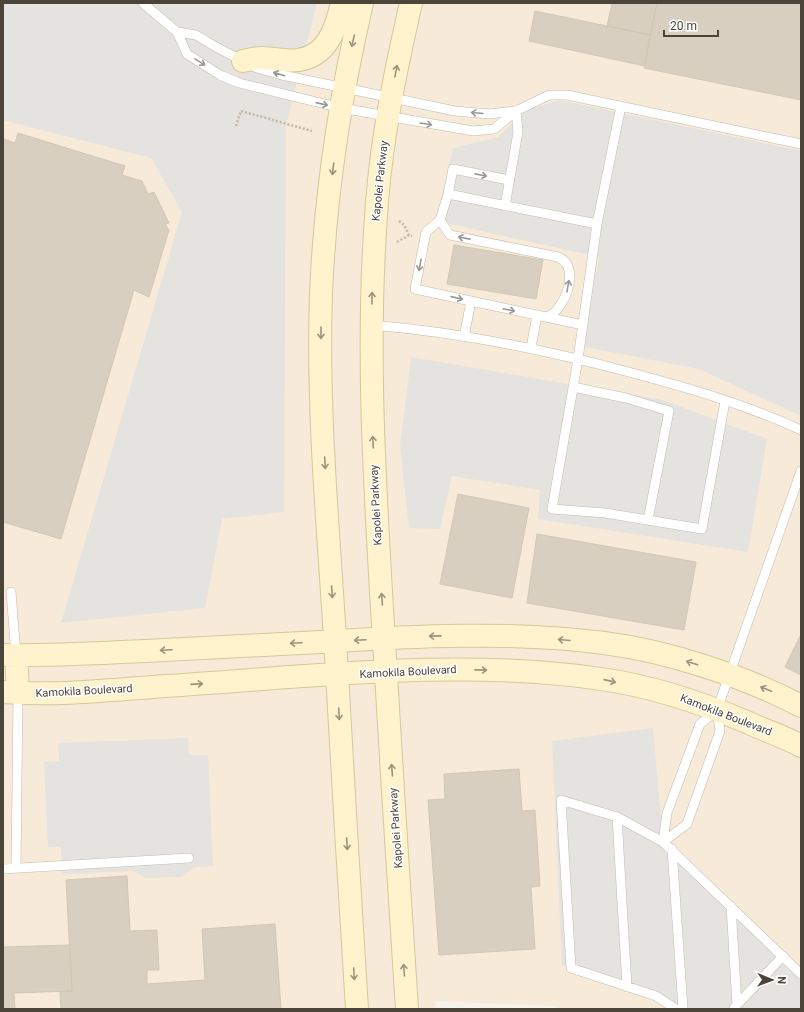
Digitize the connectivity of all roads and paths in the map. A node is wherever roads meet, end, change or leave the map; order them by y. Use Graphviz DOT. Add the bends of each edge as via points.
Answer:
graph roads {
  1 [pos="143,3"];
  2 [pos="342,3"];
  3 [pos="362,3"];
  4 [pos="411,3"];
  5 [pos="177,32"];
  6 [pos="243,60"];
  7 [pos="343,98"];
  8 [pos="621,106"];
  9 [pos="389,108"];
  10 [pos="516,111"];
  11 [pos="236,126"];
  12 [pos="312,131"];
  13 [pos="801,144"];
  14 [pos="509,180"];
  15 [pos="448,194"];
  16 [pos="505,206"];
  17 [pos="440,220"];
  18 [pos="399,221"];
  19 [pos="598,224"];
  20 [pos="409,235"];
  21 [pos="471,301"];
  22 [pos="537,315"];
  23 [pos="547,317"];
  24 [pos="371,325"];
  25 [pos="583,326"];
  26 [pos="464,337"];
  27 [pos="531,348"];
  28 [pos="578,359"];
  29 [pos="573,387"];
  30 [pos="725,401"];
  31 [pos="801,430"];
  32 [pos="801,471"];
  33 [pos="648,520"];
  34 [pos="11,592"];
  35 [pos="384,638"];
  36 [pos="335,641"];
  37 [pos="9,655"];
  38 [pos="386,672"];
  39 [pos="337,675"];
  40 [pos="729,675"];
  41 [pos="11,693"];
  42 [pos="801,706"];
  43 [pos="717,710"];
  44 [pos="801,746"];
  45 [pos="617,818"];
  46 [pos="663,842"];
  47 [pos="672,850"];
  48 [pos="189,858"];
  49 [pos="16,868"];
  50 [pos="3,869"];
  51 [pos="731,906"];
  52 [pos="783,956"];
  53 [pos="801,974"];
  54 [pos="627,987"];
  55 [pos="735,1007"];
  56 [pos="357,1009"];
  57 [pos="407,1009"];
  58 [pos="676,1009"];
  59 [pos="683,1009"];
  1 -- 5 [label="lane"];
  2 -- 6 [label="main road" via="332,36 322,48 312,54 298,60"];
  3 -- 7 [label="main road, one-way"];
  9 -- 4 [label="main road, Kapolei Parkway, one-way"];
  5 -- 6 [label="lane" via="196,35 216,48"];
  5 -- 7 [label="lane, one-way" via="187,54 220,75 260,89"];
  7 -- 6 [label="lane, one-way" via="257,68"];
  7 -- 9 [label="lane"];
  7 -- 9 [label="lane"];
  7 -- 36 [label="main road, one-way" via="326,228 321,294 321,390"];
  8 -- 10 [label="lane" via="567,95 549,95"];
  8 -- 13 [label="lane"];
  8 -- 19 [label="lane"];
  10 -- 9 [label="lane, one-way" via="489,114"];
  9 -- 10 [label="lane, one-way" via="473,131 494,129"];
  24 -- 9 [label="main road, Kapolei Parkway, one-way" via="377,201"];
  10 -- 14 [label="lane" via="518,132"];
  11 -- 12 [label="path" via="241,111"];
  15 -- 14 [label="lane, one-way" via="453,169"];
  14 -- 16 [label="lane"];
  15 -- 16 [label="lane"];
  15 -- 17 [label="lane"];
  16 -- 19 [label="lane"];
  17 -- 21 [label="lane, one-way" via="426,232 415,289"];
  23 -- 17 [label="lane, one-way" via="561,304 567,292 570,272 565,261 558,257 450,235"];
  18 -- 20 [label="path"];
  19 -- 25 [label="lane"];
  21 -- 22 [label="lane, one-way"];
  21 -- 26 [label="lane"];
  22 -- 23 [label="lane"];
  22 -- 27 [label="lane"];
  23 -- 25 [label="lane"];
  24 -- 26 [label="lane"];
  35 -- 24 [label="main road, Kapolei Parkway, one-way" via="372,439"];
  25 -- 28 [label="lane"];
  26 -- 27 [label="lane"];
  27 -- 28 [label="lane"];
  28 -- 29 [label="lane"];
  28 -- 30 [label="lane" via="680,385"];
  29 -- 33 [label="lane" via="626,398 668,411"];
  29 -- 33 [label="lane" via="552,509 605,513"];
  30 -- 31 [label="lane"];
  30 -- 33 [label="lane" via="702,529"];
  32 -- 40 [label="lane"];
  34 -- 37 [label="lane"];
  35 -- 36 [label="main road, one-way"];
  35 -- 38 [label="main road, Kapolei Parkway"];
  40 -- 35 [label="main road, one-way" via="672,657 606,643 495,636"];
  36 -- 37 [label="main road, one-way" via="74,655"];
  36 -- 39 [label="main road"];
  37 -- 41 [label="main road"];
  38 -- 39 [label="main road, Kamokila Boulevard"];
  38 -- 43 [label="main road, Kamokila Boulevard, one-way" via="466,669 537,671 603,679 672,695"];
  57 -- 38 [label="main road, Kapolei Parkway, one-way"];
  41 -- 39 [label="main road, Kamokila Boulevard, one-way" via="65,693"];
  39 -- 56 [label="main road, one-way"];
  42 -- 40 [label="main road, one-way" via="783,696"];
  40 -- 43 [label="lane"];
  41 -- 49 [label="lane"];
  43 -- 44 [label="main road, Kamokila Boulevard"];
  43 -- 46 [label="lane" via="700,724 667,813"];
  43 -- 46 [label="lane" via="720,731 687,824"];
  45 -- 46 [label="lane"];
  45 -- 54 [label="lane"];
  45 -- 54 [label="lane" via="561,800 571,968"];
  46 -- 47 [label="lane"];
  47 -- 51 [label="lane"];
  47 -- 59 [label="lane"];
  48 -- 49 [label="lane"];
  49 -- 50 [label="lane"];
  51 -- 52 [label="lane"];
  51 -- 55 [label="lane"];
  52 -- 53 [label="lane"];
  52 -- 55 [label="lane"];
  54 -- 58 [label="lane" via="656,996"];
}
